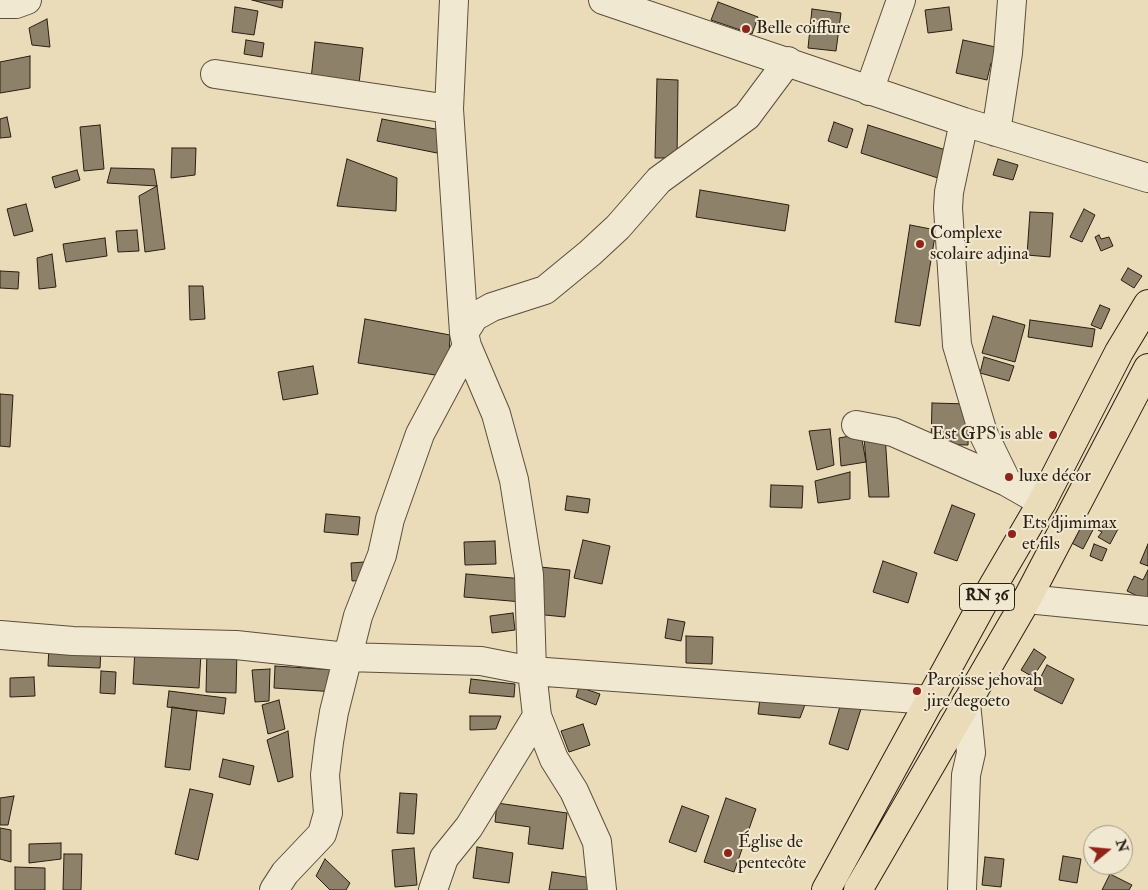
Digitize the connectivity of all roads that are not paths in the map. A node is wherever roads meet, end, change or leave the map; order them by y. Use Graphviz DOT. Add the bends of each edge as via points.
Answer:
graph roads {
  1 [pos="27,0"];
  2 [pos="454,0"];
  3 [pos="603,0"];
  4 [pos="901,0"];
  5 [pos="1012,0"];
  6 [pos="0,4"];
  7 [pos="788,61"];
  8 [pos="215,74"];
  9 [pos="869,91"];
  10 [pos="449,109"];
  11 [pos="964,122"];
  12 [pos="996,132"];
  13 [pos="1148,178"];
  14 [pos="1148,304"];
  15 [pos="465,340"];
  16 [pos="1148,368"];
  17 [pos="856,425"];
  18 [pos="1008,482"];
  19 [pos="1042,502"];
  20 [pos="1027,600"];
  21 [pos="1148,611"];
  22 [pos="0,635"];
  23 [pos="347,657"];
  24 [pos="532,671"];
  25 [pos="931,700"];
  26 [pos="966,703"];
  27 [pos="537,716"];
  28 [pos="274,890"];
  29 [pos="434,890"];
  30 [pos="602,890"];
  31 [pos="826,890"];
  32 [pos="858,890"];
  33 [pos="962,890"];
  1 -- 6 [label="street"];
  2 -- 10 [label="street"];
  3 -- 7 [label="street"];
  4 -- 9 [label="street"];
  5 -- 12 [label="street"];
  7 -- 9 [label="street"];
  7 -- 15 [label="street" via="746,116 664,176 590,253 545,290 492,307 474,317"];
  8 -- 10 [label="street"];
  9 -- 11 [label="street"];
  10 -- 15 [label="street"];
  11 -- 12 [label="street"];
  11 -- 18 [label="street" via="948,208 958,345 983,433"];
  12 -- 13 [label="street"];
  14 -- 19 [label="main road, RN 36" via="1119,352"];
  15 -- 23 [label="street" via="420,434"];
  15 -- 24 [label="street" via="496,414 514,480 529,575"];
  16 -- 20 [label="main road, RN 36"];
  17 -- 18 [label="street" via="893,432"];
  18 -- 19 [label="street"];
  19 -- 25 [label="main road, RN 36"];
  20 -- 21 [label="street"];
  20 -- 26 [label="main road, RN 36"];
  22 -- 23 [label="street" via="73,641 236,645"];
  23 -- 24 [label="street" via="481,661"];
  23 -- 28 [label="street" via="329,742 325,775 328,813 322,834 285,873"];
  24 -- 25 [label="street"];
  24 -- 27 [label="street"];
  25 -- 31 [label="main road, RN 36"];
  26 -- 32 [label="main road, RN 36"];
  26 -- 33 [label="street" via="971,753 966,775"];
  27 -- 29 [label="street" via="469,827 444,858"];
  27 -- 30 [label="street" via="554,759 574,790 598,842"];
}
